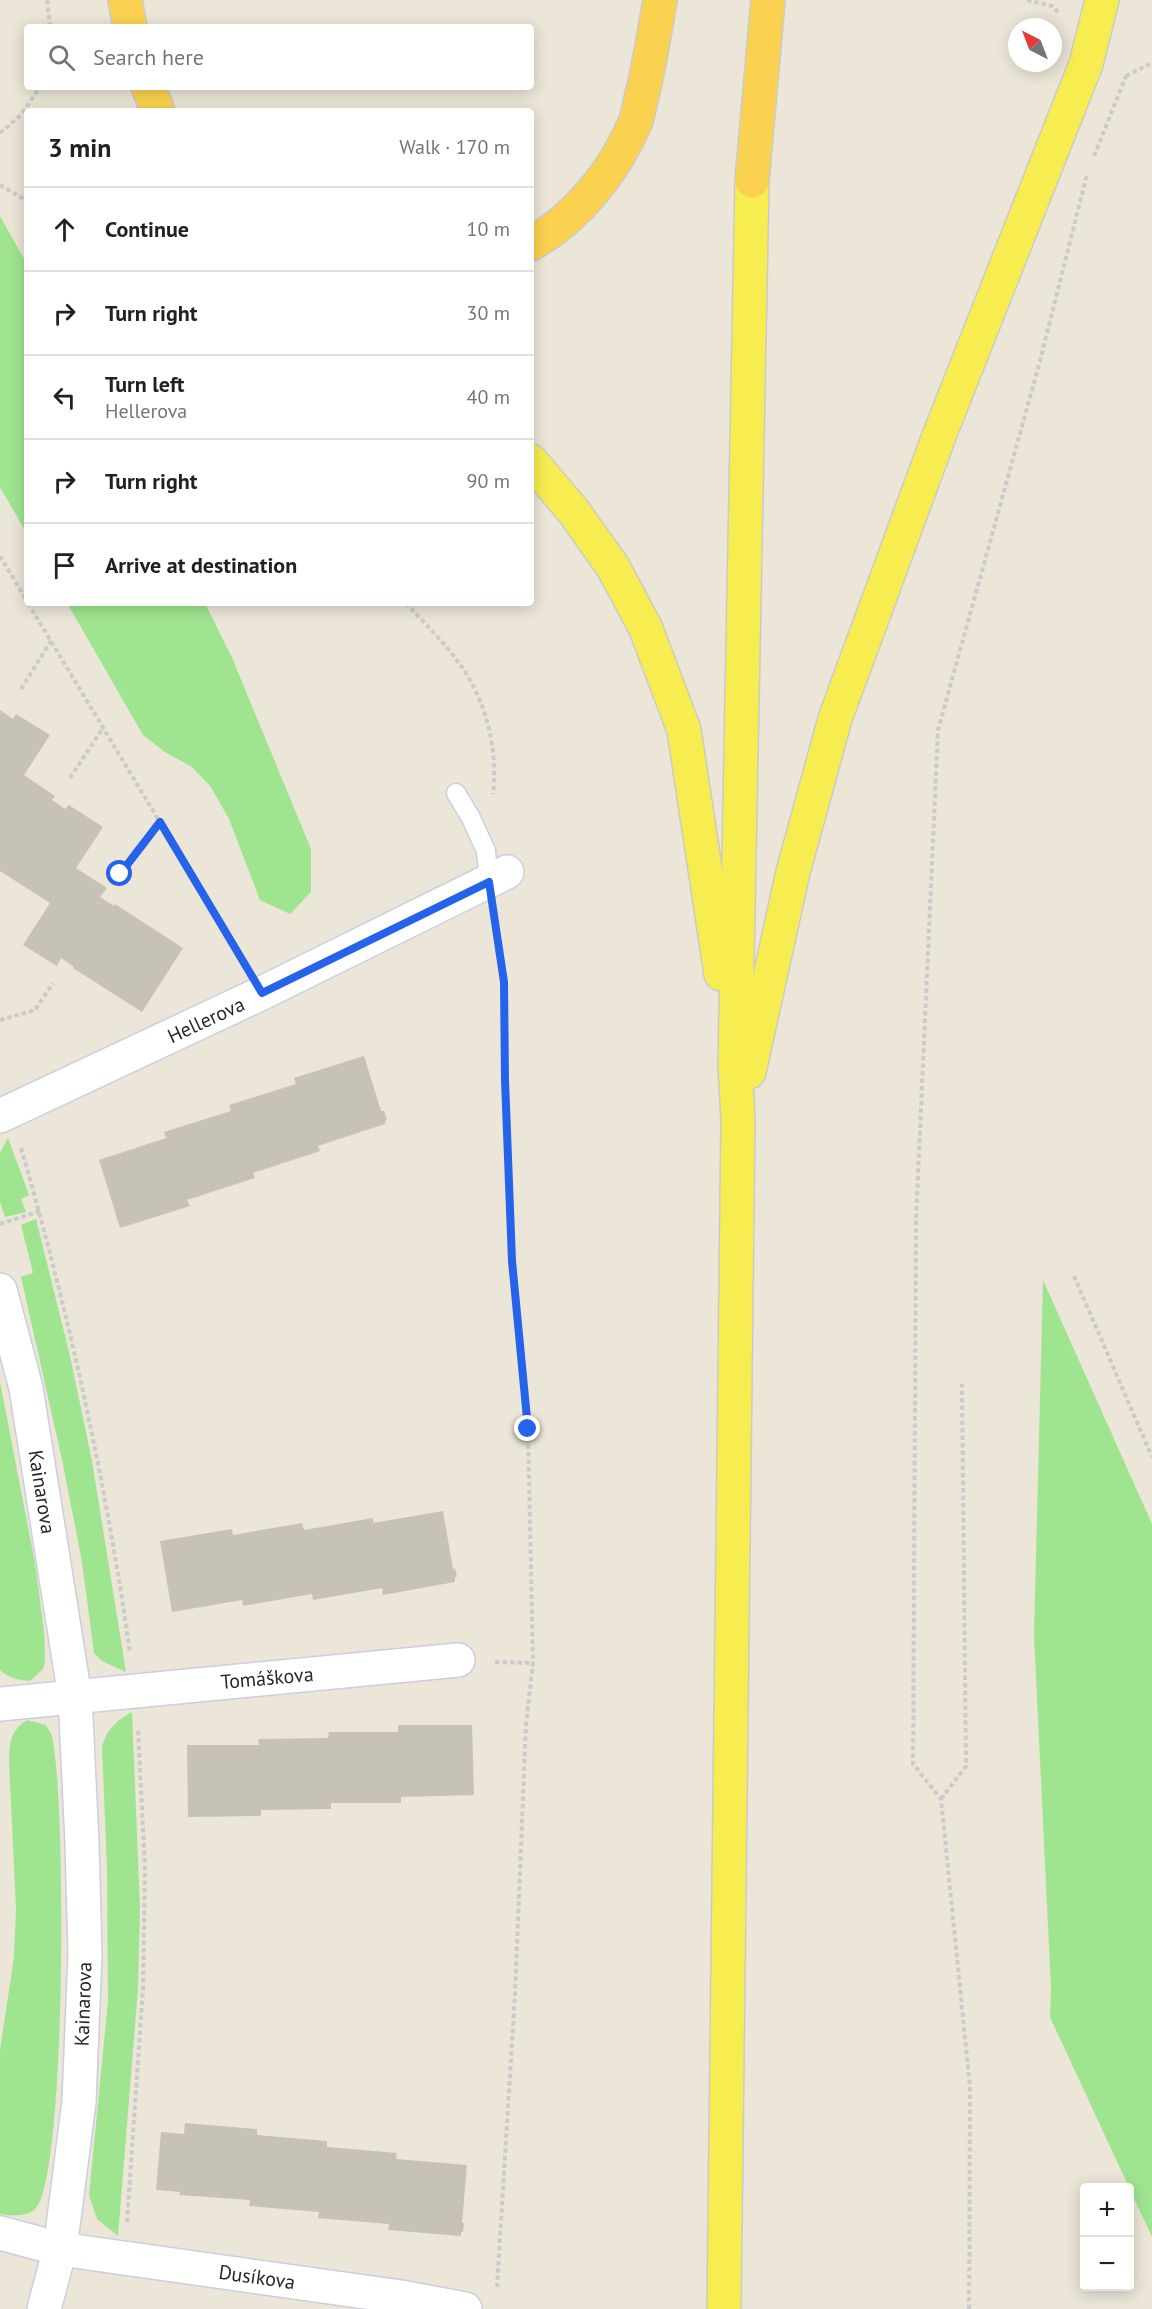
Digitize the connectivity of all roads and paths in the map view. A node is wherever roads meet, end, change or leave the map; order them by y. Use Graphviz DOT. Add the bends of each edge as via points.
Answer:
graph roads {
  1 [pos="47,0"];
  2 [pos="125,0"];
  3 [pos="660,0"];
  4 [pos="746,0"];
  5 [pos="768,0"];
  6 [pos="1027,0"];
  7 [pos="1102,0"];
  8 [pos="1062,17"];
  9 [pos="50,24"];
  10 [pos="129,24"];
  11 [pos="1152,63"];
  12 [pos="38,90"];
  13 [pos="149,90"];
  14 [pos="26,108"];
  15 [pos="157,108"];
  16 [pos="24,111"];
  17 [pos="0,133"];
  18 [pos="752,182"];
  19 [pos="0,185"];
  20 [pos="24,199"];
  21 [pos="534,242"];
  22 [pos="534,465"];
  23 [pos="0,556"];
  24 [pos="24,595"];
  25 [pos="30,606"];
  26 [pos="408,606"];
  27 [pos="51,641"];
  28 [pos="21,689"];
  29 [pos="103,728"];
  30 [pos="70,778"];
  31 [pos="456,792"];
  32 [pos="493,796"];
  33 [pos="160,822"];
  34 [pos="120,874"];
  35 [pos="498,877"];
  36 [pos="53,983"];
  37 [pos="262,993"];
  38 [pos="0,1020"];
  39 [pos="735,1064"];
  40 [pos="0,1116"];
  41 [pos="738,1120"];
  42 [pos="21,1145"];
  43 [pos="40,1211"];
  44 [pos="0,1224"];
  45 [pos="1074,1276"];
  46 [pos="0,1290"];
  47 [pos="962,1384"];
  48 [pos="1152,1457"];
  49 [pos="458,1660"];
  50 [pos="135,1690"];
  51 [pos="75,1697"];
  52 [pos="0,1704"];
  53 [pos="941,1799"];
  54 [pos="127,2229"];
  55 [pos="0,2233"];
  56 [pos="60,2249"];
  57 [pos="496,2297"];
  58 [pos="460,2307"];
  59 [pos="44,2309"];
  60 [pos="724,2309"];
  61 [pos="969,2309"];
  1 -- 9 [label="path"];
  2 -- 10 [label="highway"];
  3 -- 21 [label="highway" via="636,122 580,208"];
  4 -- 18 [label="highway"];
  5 -- 18 [label="highway"];
  6 -- 8 [label="path" via="1052,6"];
  7 -- 41 [label="main road" via="1086,64 939,436 835,719 793,872"];
  11 -- 53 [label="path" via="1126,76 1086,176 1040,361 938,730 916,1220 913,1764"];
  12 -- 14 [label="path"];
  13 -- 15 [label="highway"];
  16 -- 17 [label="path"];
  18 -- 39 [label="main road"];
  19 -- 20 [label="path"];
  22 -- 39 [label="main road" via="613,567 646,629 684,730"];
  23 -- 24 [label="path"];
  25 -- 27 [label="path"];
  26 -- 32 [label="path" via="471,681 491,728"];
  27 -- 28 [label="path"];
  27 -- 29 [label="path"];
  29 -- 30 [label="path"];
  29 -- 33 [label="path"];
  31 -- 35 [label="lane"];
  33 -- 34 [label="path"];
  33 -- 37 [label="path"];
  35 -- 37 [label="street, Hellerova"];
  35 -- 57 [label="path" via="512,1261 528,1429 533,1663 526,1724 515,1994"];
  36 -- 38 [label="path" via="34,1010"];
  37 -- 40 [label="street, Hellerova"];
  39 -- 41 [label="main road"];
  41 -- 60 [label="main road"];
  42 -- 43 [label="path"];
  43 -- 44 [label="path"];
  43 -- 50 [label="path" via="94,1442 118,1566"];
  45 -- 48 [label="path"];
  46 -- 51 [label="street, Kainarova" via="26,1388"];
  47 -- 53 [label="path" via="966,1766"];
  49 -- 50 [label="street, Tomáškova"];
  50 -- 51 [label="street, Tomáškova"];
  50 -- 54 [label="path" via="145,1868 143,1988"];
  51 -- 52 [label="street"];
  51 -- 56 [label="street, Kainarova" via="85,1954 79,2102"];
  53 -- 61 [label="path" via="970,2087"];
  55 -- 56 [label="street, Dusíkova"];
  56 -- 58 [label="street, Dusíkova"];
  56 -- 59 [label="street, Kainarova"];
}
